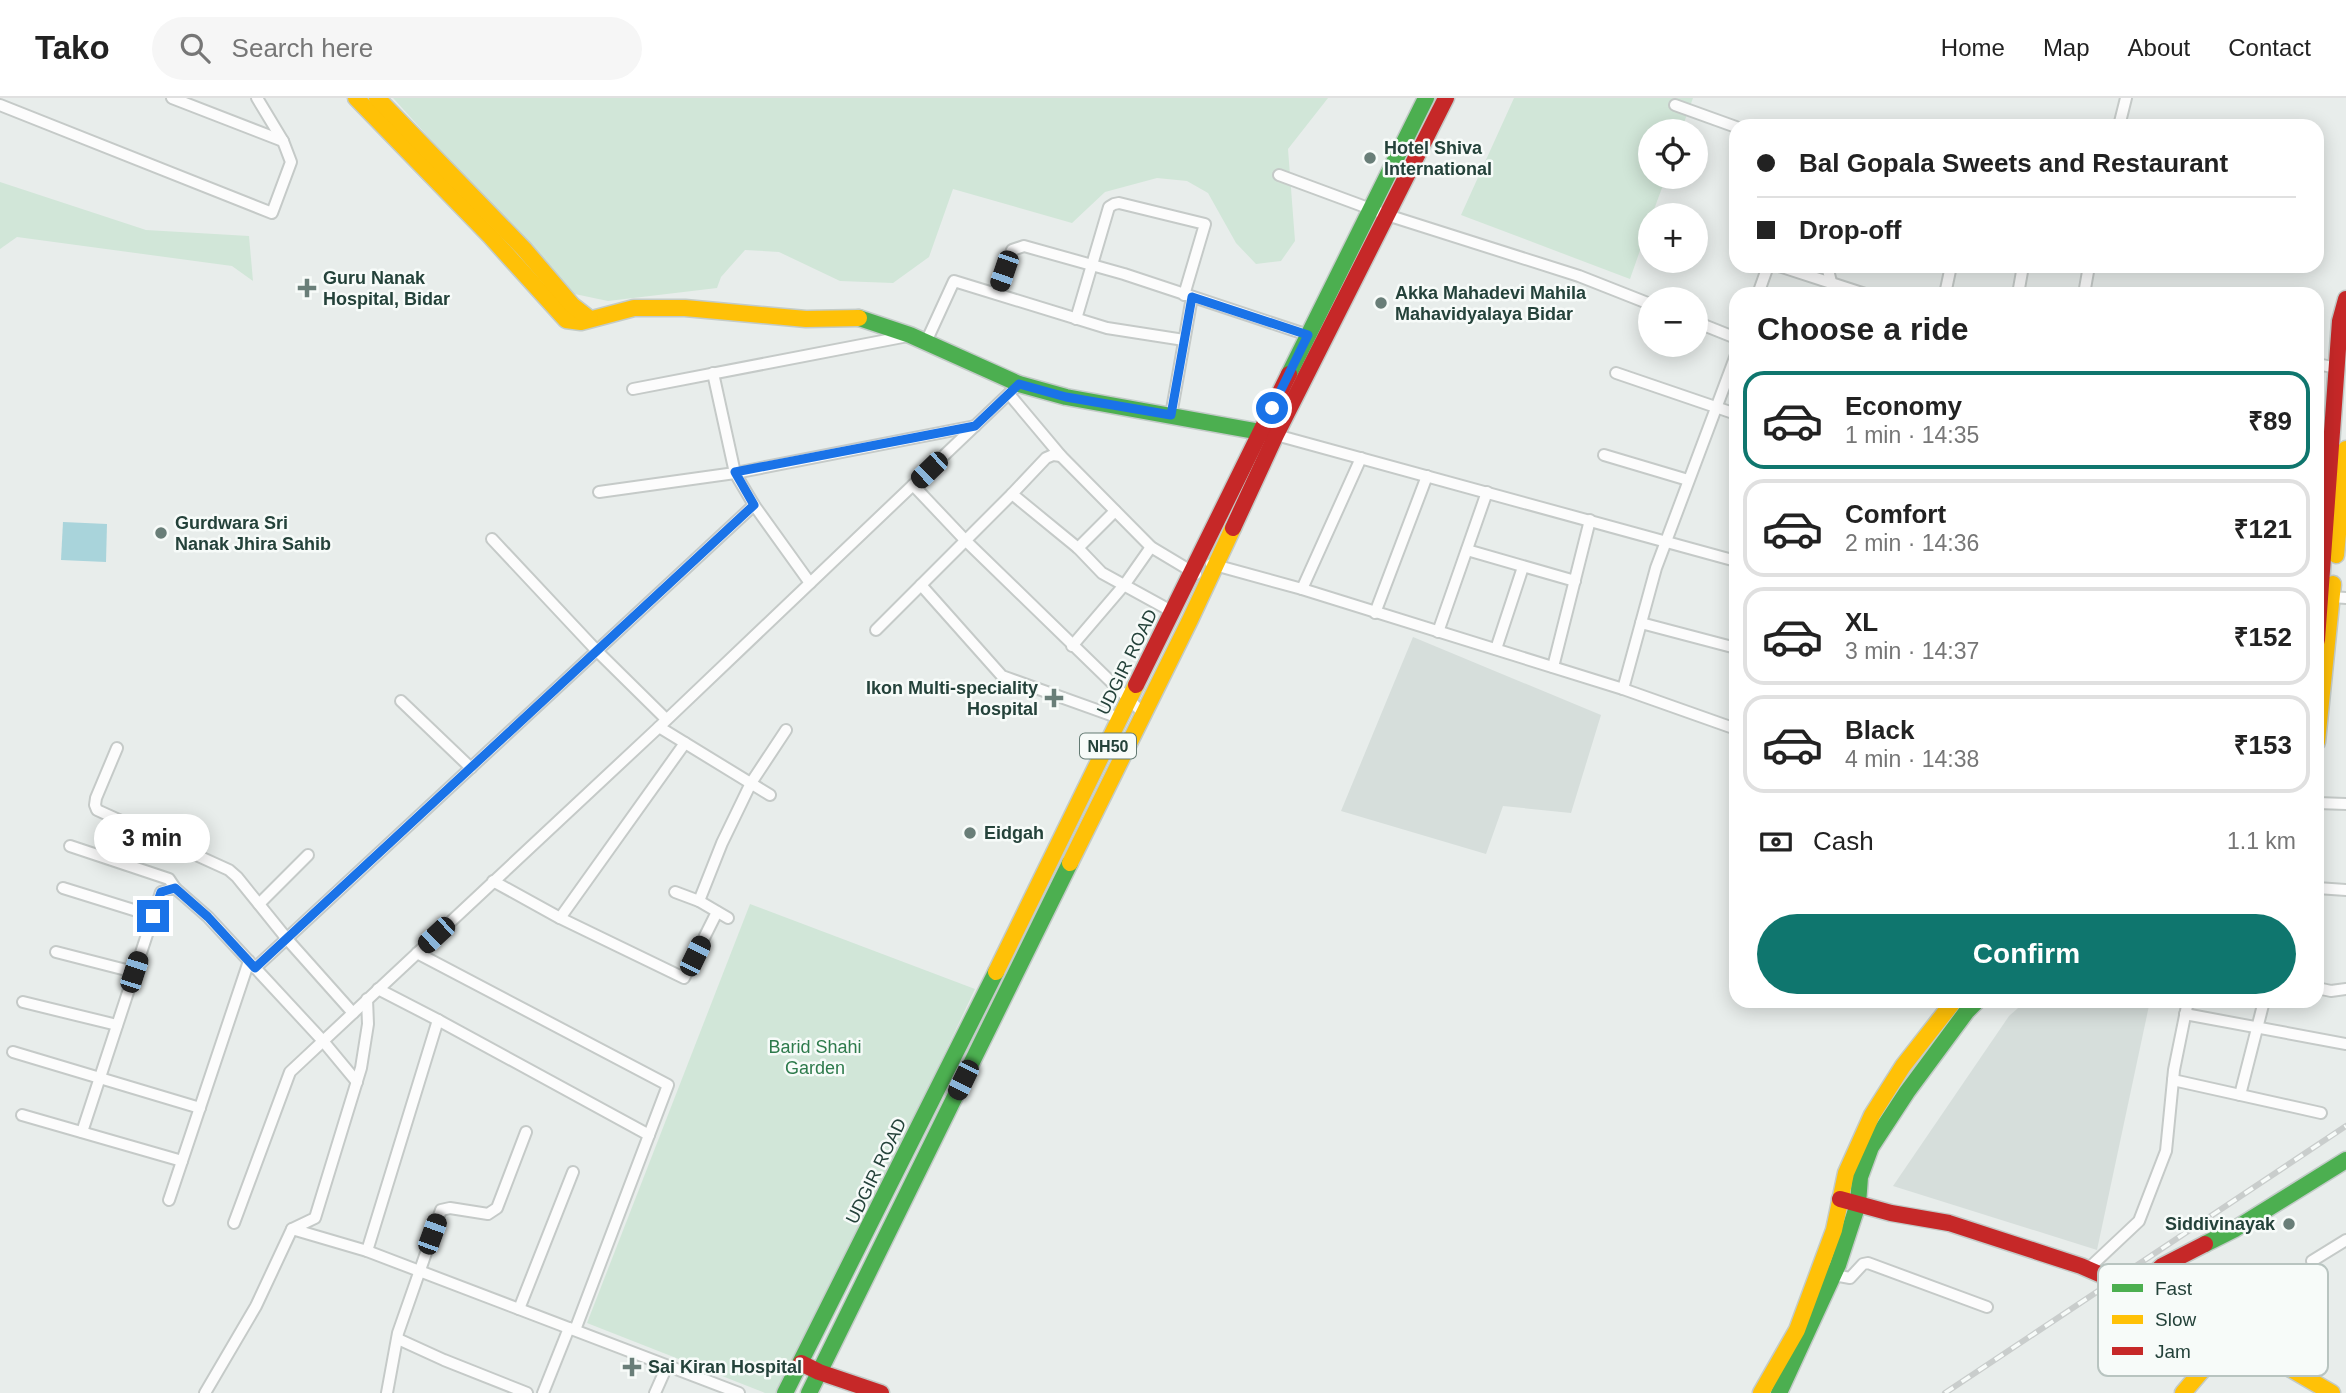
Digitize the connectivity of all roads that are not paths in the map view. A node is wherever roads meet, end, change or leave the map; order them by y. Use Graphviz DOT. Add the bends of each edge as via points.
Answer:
graph roads {
  1 [pos="172,98"];
  2 [pos="257,98"];
  3 [pos="356,98"];
  4 [pos="377,98"];
  5 [pos="1426,98"];
  6 [pos="1446,98"];
  7 [pos="2126,98"];
  8 [pos="0,105"];
  9 [pos="1675,105"];
  10 [pos="2121,119"];
  11 [pos="1729,124"];
  12 [pos="283,141"];
  13 [pos="1279,175"];
  14 [pos="1370,209"];
  15 [pos="1387,215"];
  16 [pos="1092,265"];
  17 [pos="1795,273"];
  18 [pos="1828,287"];
  19 [pos="2346,288"];
  20 [pos="997,293"];
  21 [pos="1188,296"];
  22 [pos="1638,299"];
  23 [pos="2346,300"];
  24 [pos="590,319"];
  25 [pos="1076,319"];
  26 [pos="1708,327"];
  27 [pos="910,335"];
  28 [pos="1308,335"];
  29 [pos="1729,335"];
  30 [pos="1184,340"];
  31 [pos="926,342"];
  32 [pos="2324,365"];
  33 [pos="2337,368"];
  34 [pos="1729,372"];
  35 [pos="713,373"];
  36 [pos="1616,373"];
  37 [pos="633,389"];
  38 [pos="1014,389"];
  39 [pos="1715,407"];
  40 [pos="1729,412"];
  41 [pos="1171,415"];
  42 [pos="975,426"];
  43 [pos="1268,433"];
  44 [pos="2331,451"];
  45 [pos="1604,455"];
  46 [pos="1061,456"];
  47 [pos="1361,458"];
  48 [pos="735,472"];
  49 [pos="1427,476"];
  50 [pos="1688,480"];
  51 [pos="913,485"];
  52 [pos="599,492"];
  53 [pos="1487,492"];
  54 [pos="1012,494"];
  55 [pos="754,505"];
  56 [pos="1115,511"];
  57 [pos="1590,520"];
  58 [pos="2327,537"];
  59 [pos="492,539"];
  60 [pos="966,541"];
  61 [pos="1666,541"];
  62 [pos="1151,547"];
  63 [pos="1078,548"];
  64 [pos="1467,550"];
  65 [pos="1729,560"];
  66 [pos="1202,566"];
  67 [pos="1522,567"];
  68 [pos="2324,568"];
  69 [pos="1574,581"];
  70 [pos="810,583"];
  71 [pos="1125,584"];
  72 [pos="921,585"];
  73 [pos="1301,589"];
  74 [pos="2339,598"];
  75 [pos="1173,612"];
  76 [pos="1375,613"];
  77 [pos="1641,623"];
  78 [pos="876,630"];
  79 [pos="1438,632"];
  80 [pos="1072,646"];
  81 [pos="1729,647"];
  82 [pos="1496,649"];
  83 [pos="597,651"];
  84 [pos="1553,667"];
  85 [pos="1623,689"];
  86 [pos="2324,696"];
  87 [pos="401,701"];
  88 [pos="1130,701"];
  89 [pos="1121,719"];
  90 [pos="1140,719"];
  91 [pos="662,723"];
  92 [pos="1729,727"];
  93 [pos="786,730"];
  94 [pos="685,743"];
  95 [pos="117,748"];
  96 [pos="471,768"];
  97 [pos="751,783"];
  98 [pos="770,795"];
  99 [pos="2324,803"];
  100 [pos="2346,804"];
  101 [pos="70,845"];
  102 [pos="308,855"];
  103 [pos="493,881"];
  104 [pos="63,888"];
  105 [pos="175,888"];
  106 [pos="2324,888"];
  107 [pos="2346,890"];
  108 [pos="675,892"];
  109 [pos="699,901"];
  110 [pos="259,904"];
  111 [pos="717,912"];
  112 [pos="153,916"];
  113 [pos="560,918"];
  114 [pos="728,918"];
  115 [pos="287,939"];
  116 [pos="56,952"];
  117 [pos="417,953"];
  118 [pos="252,965"];
  119 [pos="134,972"];
  120 [pos="378,989"];
  121 [pos="2346,989"];
  122 [pos="2324,990"];
  123 [pos="367,999"];
  124 [pos="23,1002"];
  125 [pos="1949,1008"];
  126 [pos="1970,1008"];
  127 [pos="2186,1008"];
  128 [pos="2262,1008"];
  129 [pos="353,1013"];
  130 [pos="2185,1014"];
  131 [pos="438,1020"];
  132 [pos="117,1025"];
  133 [pos="2256,1027"];
  134 [pos="323,1041"];
  135 [pos="2346,1044"];
  136 [pos="13,1052"];
  137 [pos="100,1079"];
  138 [pos="2173,1080"];
  139 [pos="357,1082"];
  140 [pos="2240,1095"];
  141 [pos="200,1108"];
  142 [pos="2321,1113"];
  143 [pos="22,1115"];
  144 [pos="82,1132"];
  145 [pos="526,1132"];
  146 [pos="649,1135"];
  147 [pos="2346,1160"];
  148 [pos="182,1161"];
  149 [pos="573,1171"];
  150 [pos="1840,1199"];
  151 [pos="169,1200"];
  152 [pos="1858,1204"];
  153 [pos="234,1223"];
  154 [pos="292,1230"];
  155 [pos="2346,1240"];
  156 [pos="367,1251"];
  157 [pos="2312,1261"];
  158 [pos="2166,1264"];
  159 [pos="2088,1269"];
  160 [pos="419,1271"];
  161 [pos="2098,1273"];
  162 [pos="1834,1275"];
  163 [pos="1987,1307"];
  164 [pos="519,1309"];
  165 [pos="572,1329"];
  166 [pos="398,1339"];
  167 [pos="801,1363"];
  168 [pos="667,1366"];
  169 [pos="819,1372"];
  170 [pos="2197,1376"];
  171 [pos="2303,1376"];
  172 [pos="788,1388"];
  173 [pos="719,1390"];
  174 [pos="813,1392"];
  175 [pos="205,1393"];
  176 [pos="387,1393"];
  177 [pos="527,1393"];
  178 [pos="543,1393"];
  179 [pos="655,1393"];
  180 [pos="739,1393"];
  181 [pos="881,1393"];
  182 [pos="1761,1393"];
  183 [pos="1779,1393"];
  184 [pos="2183,1393"];
  185 [pos="2332,1393"];
  1 -- 12 [label="street"];
  2 -- 12 [label="street"];
  3 -- 24 [label="main road" via="552,307 566,320"];
  4 -- 24 [label="main road"];
  5 -- 14 [label="main road, UDGIR ROAD / NH50"];
  6 -- 15 [label="main road, UDGIR ROAD / NH50"];
  7 -- 10 [label="street"];
  8 -- 12 [label="street" via="272,213 291,162"];
  9 -- 11 [label="street"];
  13 -- 14 [label="street"];
  14 -- 15 [label="street"];
  14 -- 28 [label="main road, UDGIR ROAD / NH50"];
  15 -- 22 [label="street"];
  15 -- 43 [label="main road, UDGIR ROAD / NH50"];
  16 -- 20 [label="street" via="1018,246 1012,250"];
  16 -- 21 [label="street"];
  16 -- 21 [label="street" via="1109,207 1114,204 1205,224"];
  16 -- 25 [label="street"];
  17 -- 18 [label="street"];
  19 -- 23 [label="street"];
  20 -- 25 [label="street"];
  20 -- 31 [label="street" via="954,281"];
  21 -- 28 [label="street"];
  21 -- 30 [label="street"];
  23 -- 33 [label="main road"];
  24 -- 27 [label="main road" via="634,309 685,307 806,320 858,318"];
  25 -- 30 [label="street"];
  26 -- 29 [label="street"];
  27 -- 31 [label="main road"];
  27 -- 35 [label="street"];
  28 -- 43 [label="main road, UDGIR ROAD / NH50"];
  30 -- 41 [label="street"];
  31 -- 38 [label="main road"];
  32 -- 33 [label="street"];
  33 -- 44 [label="main road"];
  34 -- 39 [label="street"];
  35 -- 37 [label="street"];
  35 -- 48 [label="street"];
  36 -- 39 [label="street"];
  38 -- 41 [label="main road"];
  38 -- 42 [label="street"];
  38 -- 46 [label="street"];
  39 -- 40 [label="street"];
  39 -- 50 [label="street"];
  41 -- 43 [label="main road"];
  42 -- 48 [label="street"];
  42 -- 51 [label="street"];
  43 -- 47 [label="street"];
  43 -- 66 [label="main road, UDGIR ROAD / NH50"];
  44 -- 58 [label="main road"];
  45 -- 50 [label="street"];
  46 -- 54 [label="street" via="1046,458"];
  46 -- 56 [label="street"];
  47 -- 49 [label="street"];
  47 -- 73 [label="street"];
  48 -- 52 [label="street"];
  48 -- 55 [label="street"];
  49 -- 53 [label="street"];
  49 -- 76 [label="street"];
  50 -- 61 [label="street"];
  51 -- 60 [label="street"];
  51 -- 70 [label="street"];
  53 -- 57 [label="street"];
  53 -- 64 [label="street"];
  54 -- 60 [label="street"];
  54 -- 63 [label="street"];
  55 -- 70 [label="street"];
  55 -- 83 [label="street"];
  56 -- 62 [label="street"];
  56 -- 63 [label="street"];
  57 -- 61 [label="street"];
  57 -- 69 [label="street"];
  58 -- 68 [label="main road"];
  58 -- 74 [label="main road"];
  59 -- 83 [label="street"];
  60 -- 72 [label="street"];
  60 -- 80 [label="street"];
  61 -- 65 [label="street"];
  61 -- 77 [label="street"];
  62 -- 66 [label="street"];
  62 -- 71 [label="street"];
  63 -- 71 [label="street" via="1102,573"];
  64 -- 67 [label="street"];
  64 -- 79 [label="street"];
  66 -- 73 [label="street"];
  66 -- 75 [label="main road, UDGIR ROAD / NH50"];
  66 -- 90 [label="main road, UDGIR ROAD / NH50" via="1208,580"];
  67 -- 69 [label="street"];
  67 -- 82 [label="street"];
  69 -- 84 [label="street"];
  70 -- 91 [label="street"];
  71 -- 75 [label="street"];
  71 -- 80 [label="street"];
  72 -- 78 [label="street"];
  72 -- 89 [label="street" via="1002,676"];
  73 -- 76 [label="street"];
  74 -- 86 [label="main road"];
  75 -- 88 [label="main road, UDGIR ROAD / NH50"];
  76 -- 79 [label="street"];
  77 -- 81 [label="street"];
  77 -- 85 [label="street"];
  79 -- 82 [label="street"];
  80 -- 88 [label="street"];
  82 -- 84 [label="street"];
  83 -- 91 [label="street"];
  83 -- 96 [label="street"];
  84 -- 85 [label="street"];
  85 -- 92 [label="street"];
  87 -- 96 [label="street"];
  88 -- 89 [label="main road, UDGIR ROAD / NH50"];
  88 -- 90 [label="street"];
  89 -- 90 [label="street"];
  89 -- 167 [label="main road, UDGIR ROAD / NH50"];
  90 -- 169 [label="main road, UDGIR ROAD / NH50"];
  91 -- 94 [label="street"];
  91 -- 103 [label="street"];
  93 -- 97 [label="street"];
  94 -- 97 [label="street"];
  94 -- 113 [label="street"];
  95 -- 110 [label="street" via="96,798 97,810 218,864 237,877"];
  96 -- 115 [label="street"];
  97 -- 98 [label="street"];
  97 -- 109 [label="street"];
  99 -- 100 [label="street"];
  101 -- 105 [label="street" via="169,878"];
  102 -- 110 [label="street"];
  103 -- 113 [label="street"];
  103 -- 117 [label="street"];
  104 -- 112 [label="street"];
  105 -- 112 [label="street" via="161,892"];
  105 -- 118 [label="street"];
  106 -- 107 [label="street"];
  108 -- 109 [label="street"];
  109 -- 111 [label="street"];
  110 -- 115 [label="street"];
  111 -- 113 [label="street" via="684,978"];
  111 -- 114 [label="street"];
  112 -- 119 [label="street"];
  115 -- 118 [label="street"];
  115 -- 129 [label="street"];
  116 -- 119 [label="street"];
  117 -- 120 [label="street"];
  117 -- 146 [label="street" via="668,1085"];
  118 -- 134 [label="street"];
  118 -- 141 [label="street"];
  119 -- 132 [label="street"];
  120 -- 123 [label="street"];
  120 -- 131 [label="street"];
  121 -- 122 [label="street"];
  123 -- 129 [label="street"];
  123 -- 139 [label="street" via="368,1024"];
  124 -- 132 [label="street"];
  125 -- 150 [label="main road" via="1872,1115 1846,1173"];
  126 -- 152 [label="main road" via="1871,1147 1860,1177"];
  127 -- 130 [label="street"];
  128 -- 133 [label="street"];
  129 -- 134 [label="street"];
  130 -- 133 [label="street"];
  130 -- 138 [label="street"];
  131 -- 146 [label="street"];
  131 -- 156 [label="street"];
  132 -- 137 [label="street"];
  133 -- 135 [label="street"];
  133 -- 140 [label="street"];
  134 -- 139 [label="street"];
  134 -- 153 [label="street" via="290,1072"];
  136 -- 137 [label="street"];
  137 -- 141 [label="street"];
  137 -- 144 [label="street"];
  138 -- 140 [label="street"];
  138 -- 159 [label="street" via="2166,1151 2139,1221"];
  139 -- 154 [label="street" via="315,1218"];
  140 -- 142 [label="street"];
  141 -- 148 [label="street"];
  143 -- 144 [label="street"];
  144 -- 148 [label="street"];
  145 -- 160 [label="street" via="497,1208 488,1214 441,1210"];
  146 -- 165 [label="street"];
  147 -- 158 [label="main road" via="2235,1229"];
  148 -- 151 [label="street"];
  149 -- 164 [label="street"];
  150 -- 152 [label="main road"];
  150 -- 182 [label="main road" via="1834,1230 1797,1330"];
  152 -- 159 [label="main road" via="1949,1223"];
  152 -- 162 [label="main road"];
  154 -- 156 [label="street"];
  154 -- 175 [label="street" via="256,1306"];
  155 -- 157 [label="street"];
  156 -- 160 [label="street"];
  159 -- 161 [label="main road"];
  160 -- 164 [label="street"];
  160 -- 166 [label="street"];
  162 -- 163 [label="street" via="1850,1278 1868,1263"];
  162 -- 183 [label="main road"];
  164 -- 165 [label="street"];
  165 -- 168 [label="street"];
  165 -- 178 [label="street"];
  166 -- 176 [label="street"];
  166 -- 177 [label="street"];
  167 -- 169 [label="main road"];
  167 -- 172 [label="main road, UDGIR ROAD / NH50"];
  168 -- 173 [label="street"];
  168 -- 179 [label="street"];
  169 -- 174 [label="main road, UDGIR ROAD / NH50"];
  169 -- 181 [label="main road"];
  170 -- 184 [label="main road"];
  171 -- 185 [label="main road"];
  172 -- 174 [label="main road"];
  173 -- 180 [label="street"];
}
